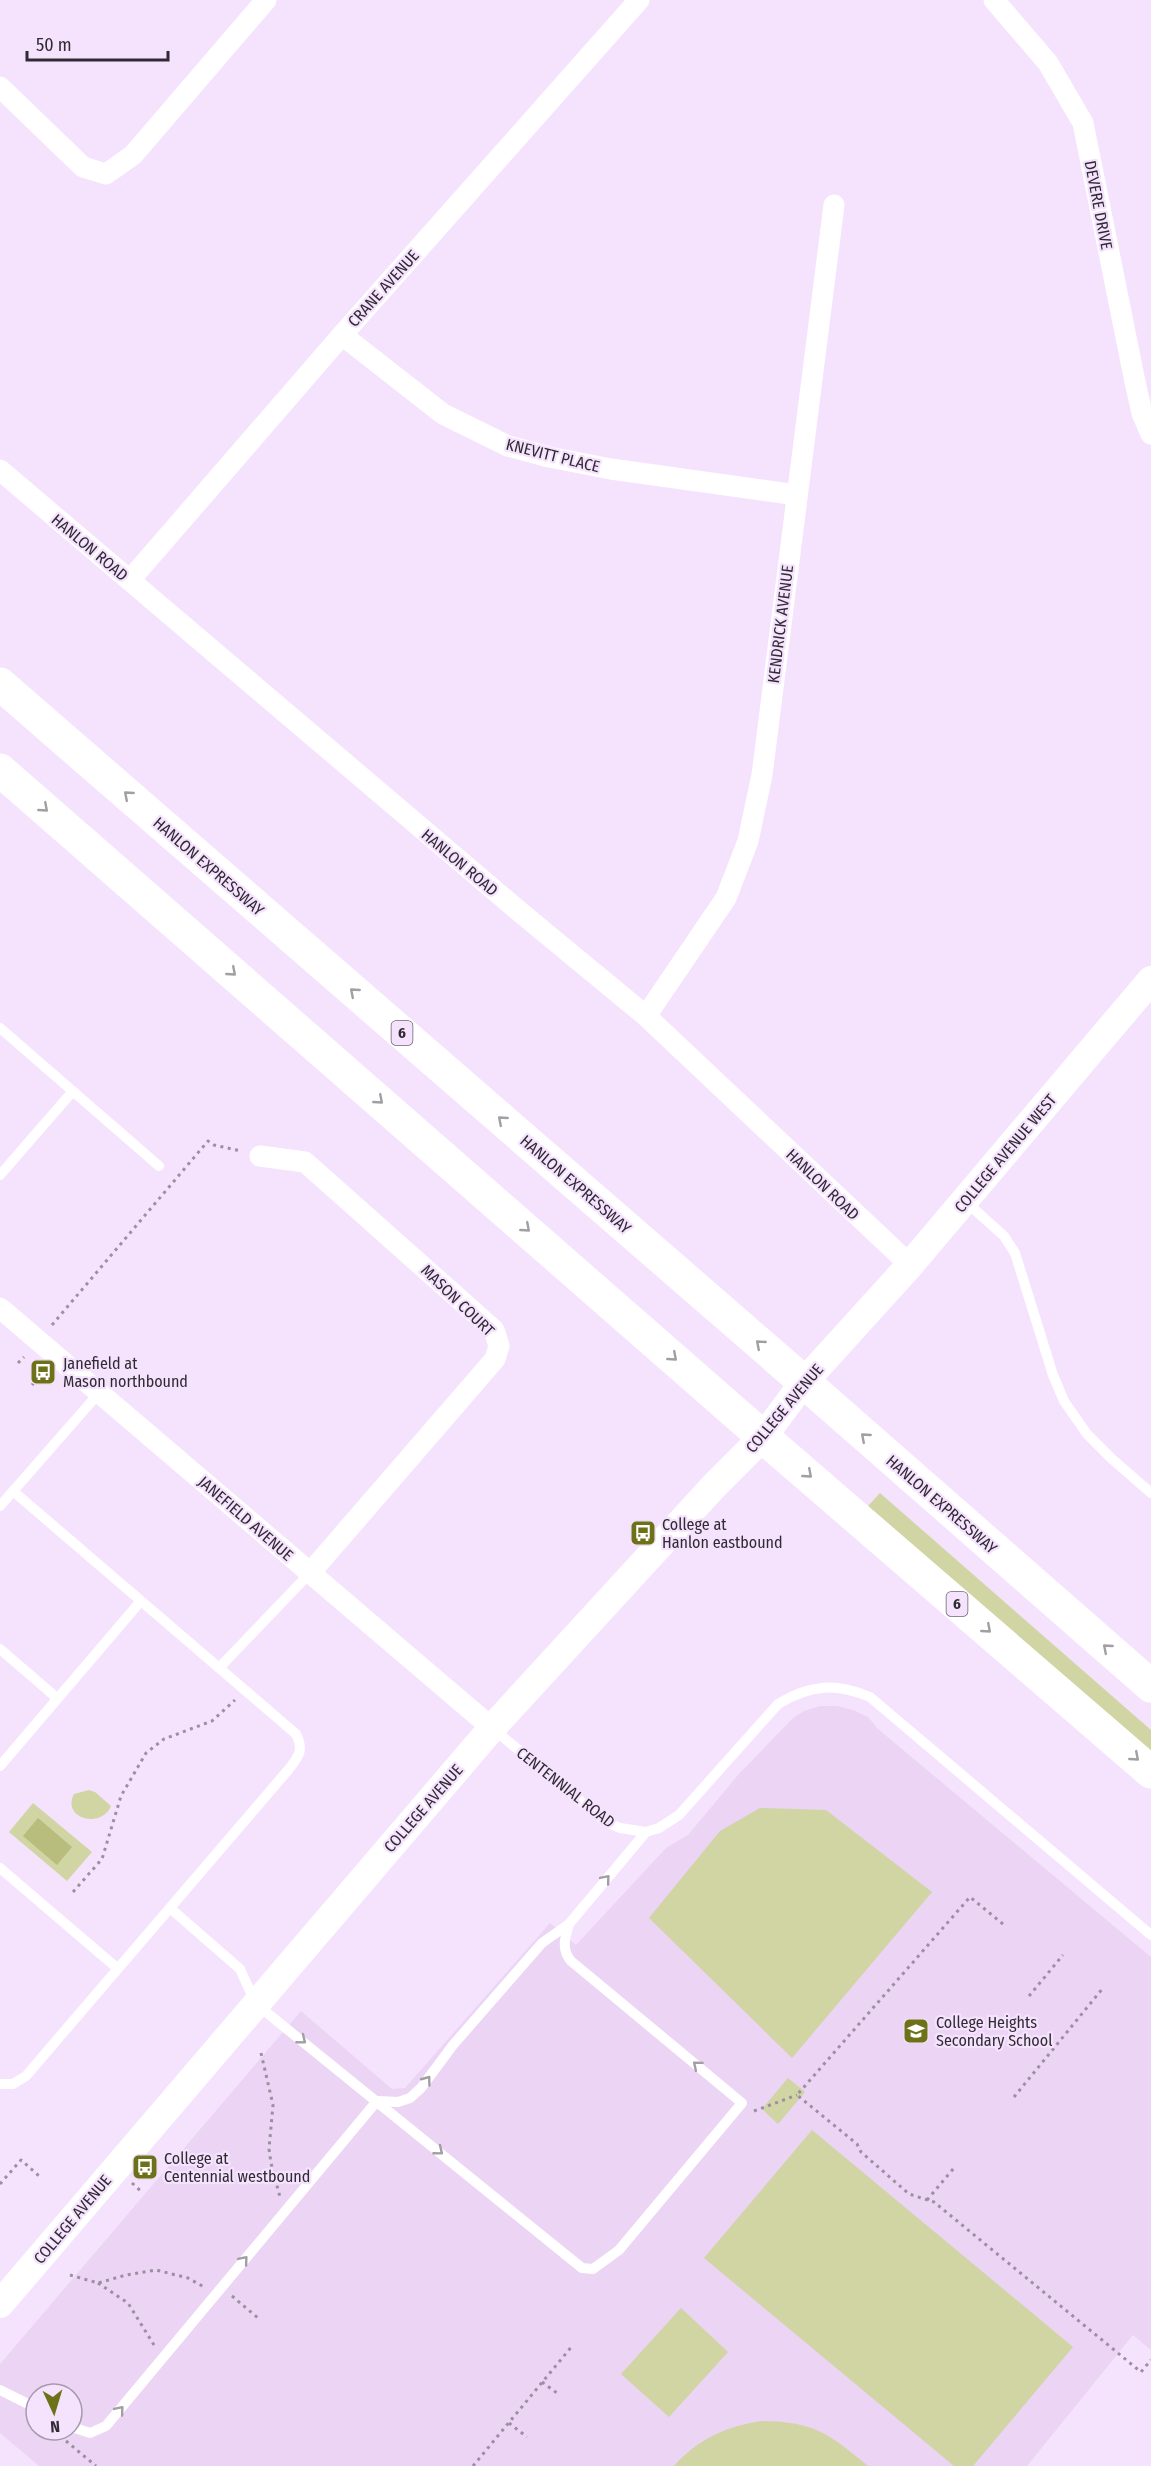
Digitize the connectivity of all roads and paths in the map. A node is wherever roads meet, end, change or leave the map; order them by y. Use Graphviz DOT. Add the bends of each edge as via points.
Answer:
graph roads {
  1 [pos="266,0"];
  2 [pos="639,0"];
  3 [pos="994,0"];
  4 [pos="0,87"];
  5 [pos="834,205"];
  6 [pos="342,335"];
  7 [pos="1143,380"];
  8 [pos="1151,434"];
  9 [pos="0,470"];
  10 [pos="796,495"];
  11 [pos="130,580"];
  12 [pos="0,684"];
  13 [pos="0,770"];
  14 [pos="1151,980"];
  15 [pos="646,1016"];
  16 [pos="0,1028"];
  17 [pos="73,1091"];
  18 [pos="260,1156"];
  19 [pos="159,1166"];
  20 [pos="0,1175"];
  21 [pos="965,1201"];
  22 [pos="910,1265"];
  23 [pos="0,1308"];
  24 [pos="857,1324"];
  25 [pos="52,1325"];
  26 [pos="24,1357"];
  27 [pos="18,1363"];
  28 [pos="43,1372"];
  29 [pos="804,1382"];
  30 [pos="32,1385"];
  31 [pos="99,1393"];
  32 [pos="763,1437"];
  33 [pos="13,1491"];
  34 [pos="1151,1493"];
  35 [pos="0,1506"];
  36 [pos="310,1573"];
  37 [pos="140,1602"];
  38 [pos="0,1649"];
  39 [pos="219,1668"];
  40 [pos="1151,1686"];
  41 [pos="244,1690"];
  42 [pos="57,1698"];
  43 [pos="492,1728"];
  44 [pos="0,1766"];
  45 [pos="1151,1772"];
  46 [pos="646,1832"];
  47 [pos="0,1868"];
  48 [pos="73,1892"];
  49 [pos="170,1908"];
  50 [pos="569,1924"];
  51 [pos="1003,1924"];
  52 [pos="1151,1935"];
  53 [pos="1062,1955"];
  54 [pos="117,1968"];
  55 [pos="1103,1988"];
  56 [pos="1029,1996"];
  57 [pos="256,2004"];
  58 [pos="261,2053"];
  59 [pos="0,2084"];
  60 [pos="797,2095"];
  61 [pos="1014,2097"];
  62 [pos="377,2101"];
  63 [pos="742,2103"];
  64 [pos="145,2167"];
  65 [pos="954,2168"];
  66 [pos="156,2175"];
  67 [pos="39,2176"];
  68 [pos="131,2183"];
  69 [pos="0,2184"];
  70 [pos="142,2192"];
  71 [pos="927,2200"];
  72 [pos="287,2209"];
  73 [pos="70,2275"];
  74 [pos="98,2283"];
  75 [pos="216,2294"];
  76 [pos="230,2295"];
  77 [pos="1,2301"];
  78 [pos="258,2318"];
  79 [pos="573,2345"];
  80 [pos="162,2360"];
  81 [pos="1151,2360"];
  82 [pos="542,2382"];
  83 [pos="0,2390"];
  84 [pos="557,2393"];
  85 [pos="24,2402"];
  86 [pos="509,2423"];
  87 [pos="84,2431"];
  88 [pos="527,2437"];
  89 [pos="67,2442"];
  90 [pos="96,2466"];
  91 [pos="473,2466"];
  1 -- 4 [label="street" via="133,155 106,174 83,167"];
  2 -- 6 [label="street, CRANE AVENUE"];
  3 -- 7 [label="street, DEVERE DRIVE" via="1048,63 1083,123"];
  5 -- 10 [label="street, KENDRICK AVENUE"];
  6 -- 10 [label="street, KNEVITT PLACE" via="443,414 508,446 611,469"];
  6 -- 11 [label="street, CRANE AVENUE"];
  7 -- 8 [label="street, DEVERE DRIVE" via="1142,413"];
  9 -- 11 [label="street, HANLON ROAD"];
  10 -- 15 [label="street, KENDRICK AVENUE" via="762,775 748,841 726,898"];
  11 -- 15 [label="street, HANLON ROAD"];
  29 -- 12 [label="highway, HANLON EXPRESSWAY / 6, one-way"];
  13 -- 32 [label="highway, 6, one-way"];
  14 -- 21 [label="main road, COLLEGE AVENUE WEST"];
  15 -- 22 [label="street, HANLON ROAD"];
  16 -- 17 [label="lane"];
  17 -- 19 [label="lane"];
  17 -- 20 [label="lane"];
  18 -- 25 [label="path" via="208,1141"];
  18 -- 36 [label="street, MASON COURT" via="305,1162 494,1330 499,1346 495,1359"];
  21 -- 22 [label="main road, COLLEGE AVENUE WEST"];
  21 -- 34 [label="lane" via="1004,1236 1015,1253 1053,1375 1065,1401 1088,1434"];
  22 -- 24 [label="main road, COLLEGE AVENUE WEST"];
  23 -- 31 [label="street, JANEFIELD AVENUE"];
  24 -- 29 [label="main road, COLLEGE AVENUE"];
  26 -- 27 [label="path"];
  28 -- 30 [label="path"];
  29 -- 32 [label="main road, COLLEGE AVENUE"];
  40 -- 29 [label="highway, HANLON EXPRESSWAY / 6, one-way"];
  31 -- 33 [label="lane"];
  31 -- 36 [label="street, JANEFIELD AVENUE"];
  32 -- 43 [label="main road, COLLEGE AVENUE"];
  32 -- 45 [label="highway, 6, one-way"];
  33 -- 35 [label="lane"];
  33 -- 37 [label="lane"];
  36 -- 39 [label="lane"];
  36 -- 43 [label="street, JANEFIELD AVENUE"];
  37 -- 39 [label="lane"];
  37 -- 42 [label="lane"];
  38 -- 42 [label="lane"];
  39 -- 41 [label="lane"];
  41 -- 48 [label="path" via="216,1718 164,1739 146,1753 121,1796 102,1859"];
  41 -- 49 [label="lane" via="296,1734 302,1748 300,1755"];
  42 -- 44 [label="lane"];
  43 -- 46 [label="lane, CENTENNIAL ROAD" via="606,1822"];
  43 -- 57 [label="main road, COLLEGE AVENUE"];
  50 -- 46 [label="lane, one-way"];
  46 -- 52 [label="lane" via="679,1815 778,1704 811,1689 849,1689 870,1697 887,1710"];
  47 -- 54 [label="lane"];
  49 -- 54 [label="lane"];
  49 -- 57 [label="lane" via="240,1970"];
  62 -- 50 [label="lane, one-way" via="398,2102 421,2088 542,1943"];
  63 -- 50 [label="lane, one-way" via="571,1961 564,1946"];
  51 -- 60 [label="path" via="970,1897"];
  53 -- 56 [label="path"];
  54 -- 59 [label="lane" via="26,2076 13,2084"];
  55 -- 61 [label="path"];
  57 -- 62 [label="lane, one-way"];
  57 -- 77 [label="main road, COLLEGE AVENUE"];
  58 -- 72 [label="path" via="273,2105 270,2163 278,2194"];
  60 -- 63 [label="path" via="753,2112"];
  60 -- 71 [label="path" via="857,2144 909,2194"];
  62 -- 63 [label="lane, one-way" via="582,2268 593,2269 619,2250"];
  62 -- 72 [label="lane"];
  64 -- 66 [label="path"];
  65 -- 71 [label="path"];
  67 -- 69 [label="path" via="21,2160"];
  68 -- 70 [label="path"];
  71 -- 81 [label="path" via="1141,2372"];
  75 -- 72 [label="lane, one-way"];
  73 -- 74 [label="path"];
  74 -- 75 [label="path" via="156,2270 188,2278"];
  74 -- 80 [label="path" via="128,2304"];
  75 -- 80 [label="lane"];
  76 -- 78 [label="path"];
  79 -- 82 [label="path"];
  87 -- 80 [label="lane, one-way" via="90,2433 106,2426"];
  82 -- 84 [label="path"];
  82 -- 86 [label="path"];
  83 -- 85 [label="lane"];
  86 -- 88 [label="path"];
  86 -- 91 [label="path"];
  89 -- 90 [label="path"];
}
